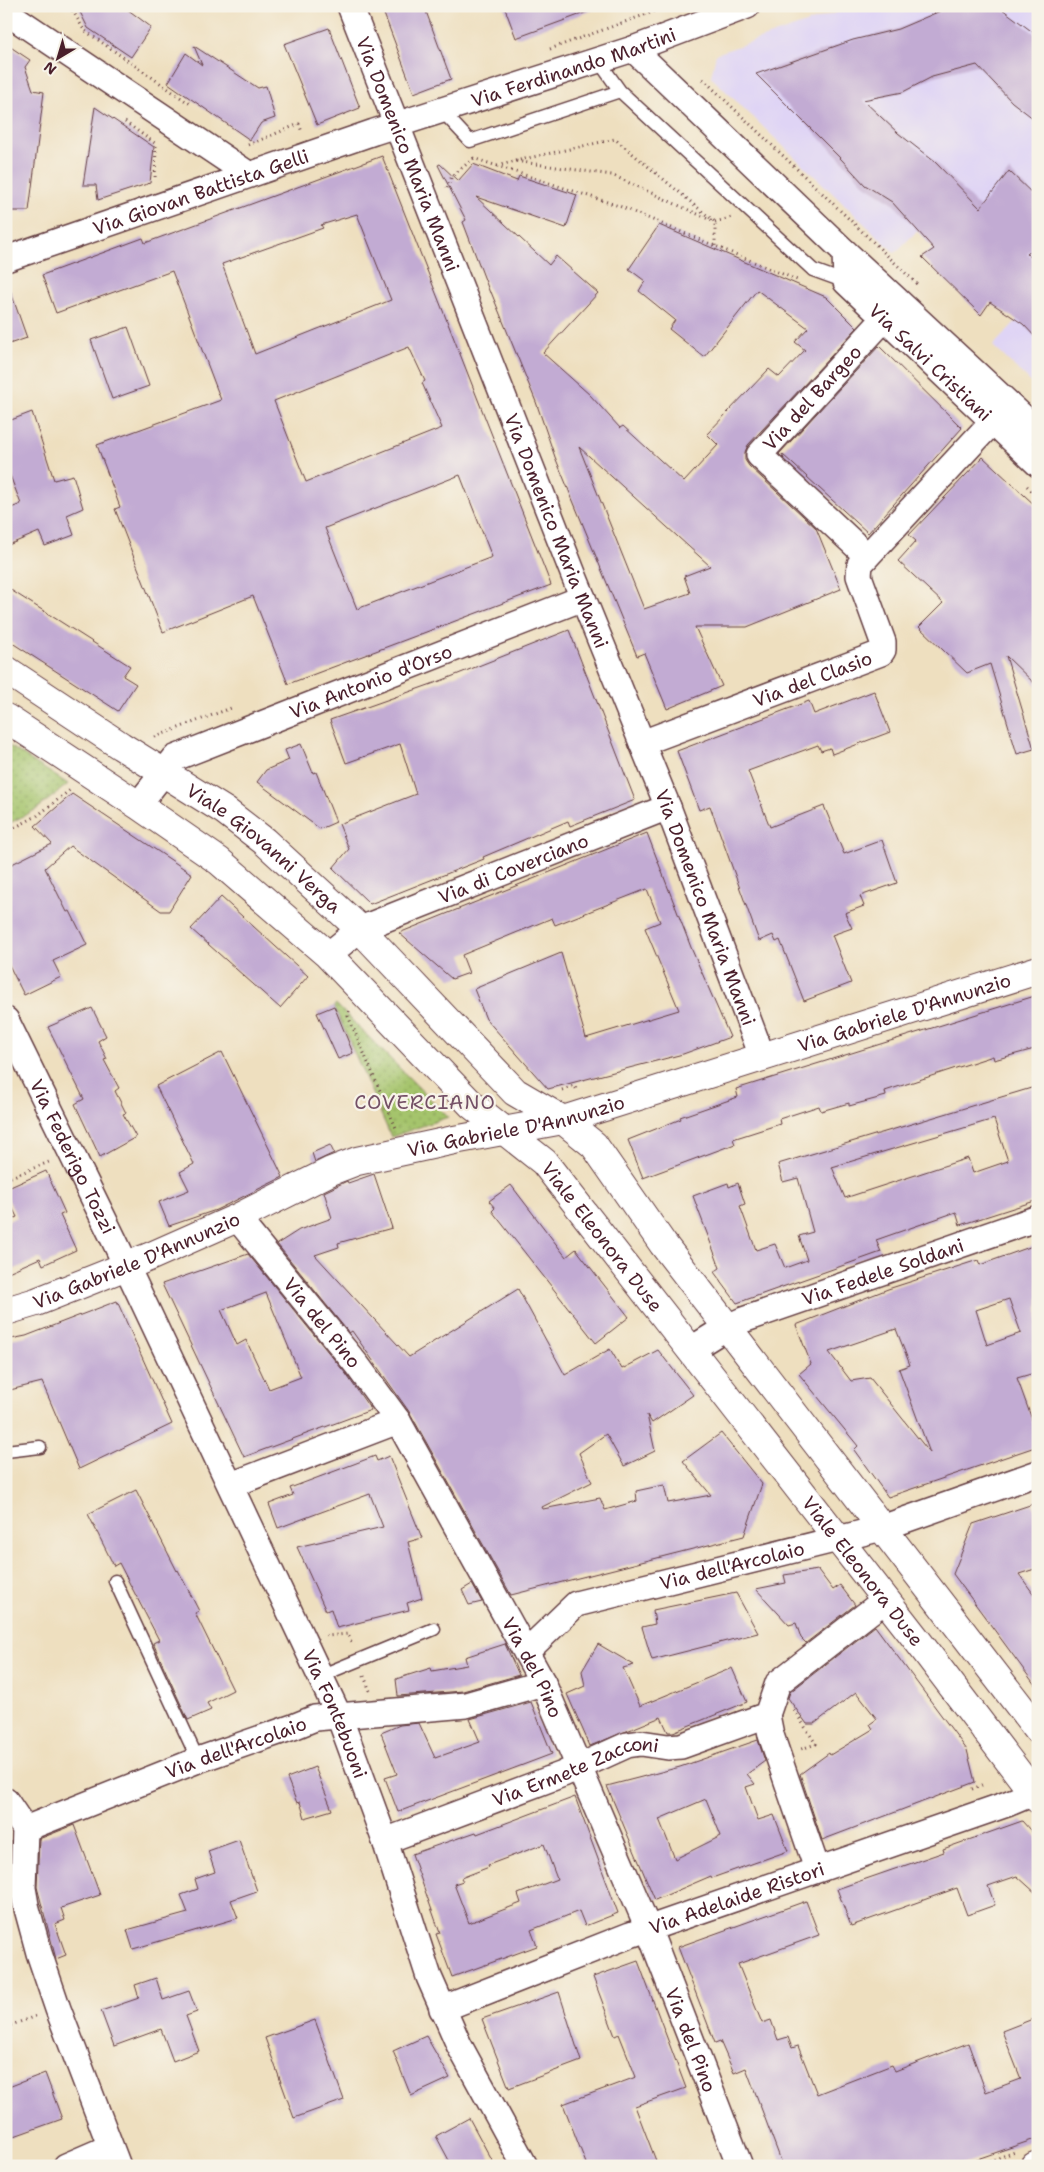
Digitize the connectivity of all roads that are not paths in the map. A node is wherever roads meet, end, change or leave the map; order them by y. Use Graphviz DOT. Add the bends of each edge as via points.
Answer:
graph roads {
  1 [pos="350,6"];
  2 [pos="748,6"];
  3 [pos="16,13"];
  4 [pos="633,49"];
  5 [pos="598,60"];
  6 [pos="620,91"];
  7 [pos="441,110"];
  8 [pos="397,124"];
  9 [pos="248,174"];
  10 [pos="845,252"];
  11 [pos="6,259"];
  12 [pos="846,282"];
  13 [pos="884,319"];
  14 [pos="993,421"];
  15 [pos="1038,431"];
  16 [pos="1038,464"];
  17 [pos="867,556"];
  18 [pos="583,598"];
  19 [pos="6,670"];
  20 [pos="6,718"];
  21 [pos="642,743"];
  22 [pos="163,772"];
  23 [pos="138,805"];
  24 [pos="668,807"];
  25 [pos="360,929"];
  26 [pos="328,955"];
  27 [pos="1038,970"];
  28 [pos="6,1020"];
  29 [pos="762,1056"];
  30 [pos="563,1120"];
  31 [pos="505,1131"];
  32 [pos="237,1218"];
  33 [pos="1038,1218"];
  34 [pos="126,1267"];
  35 [pos="6,1311"];
  36 [pos="727,1327"];
  37 [pos="690,1350"];
  38 [pos="398,1422"];
  39 [pos="40,1447"];
  40 [pos="6,1451"];
  41 [pos="1038,1473"];
  42 [pos="230,1485"];
  43 [pos="882,1528"];
  44 [pos="838,1540"];
  45 [pos="115,1581"];
  46 [pos="885,1600"];
  47 [pos="434,1629"];
  48 [pos="526,1652"];
  49 [pos="320,1676"];
  50 [pos="543,1683"];
  51 [pos="767,1715"];
  52 [pos="339,1716"];
  53 [pos="1038,1730"];
  54 [pos="198,1760"];
  55 [pos="578,1767"];
  56 [pos="1036,1794"];
  57 [pos="6,1801"];
  58 [pos="25,1829"];
  59 [pos="385,1841"];
  60 [pos="817,1869"];
  61 [pos="648,1928"];
  62 [pos="442,2010"];
  63 [pos="114,2156"];
  64 [pos="66,2166"];
  65 [pos="525,2166"];
  66 [pos="740,2166"];
  1 -- 8 [label="street, Via Domenico Maria Manni"];
  2 -- 4 [label="street, Via Ferdinando Martini"];
  3 -- 9 [label="street"];
  4 -- 5 [label="street, Via Ferdinando Martini"];
  4 -- 10 [label="street, Via Salvi Cristiani"];
  5 -- 6 [label="lane"];
  5 -- 7 [label="street, Via Ferdinando Martini"];
  6 -- 7 [label="lane" via="470,141"];
  6 -- 12 [label="lane" via="813,270"];
  7 -- 8 [label="street, Via Ferdinando Martini"];
  8 -- 9 [label="street, Via Giovan Battista Gelli"];
  8 -- 18 [label="street, Via Domenico Maria Manni"];
  9 -- 11 [label="street, Via Giovan Battista Gelli"];
  10 -- 12 [label="street"];
  10 -- 15 [label="street, Via Salvi Cristiani"];
  12 -- 13 [label="street, Via Salvi Cristiani"];
  13 -- 14 [label="street, Via Salvi Cristiani"];
  13 -- 17 [label="street, Via del Bargeo" via="759,455"];
  14 -- 16 [label="street, Via Salvi Cristiani"];
  14 -- 17 [label="street, Via del Clasio"];
  17 -- 21 [label="street, Via del Clasio" via="858,571 883,642 881,653"];
  18 -- 21 [label="street, Via Domenico Maria Manni"];
  18 -- 22 [label="street, Via Antonio d'Orso" via="175,758"];
  19 -- 22 [label="main road, Viale Giovanni Verga"];
  20 -- 23 [label="main road, Viale Giovanni Verga"];
  21 -- 24 [label="street, Via Domenico Maria Manni"];
  22 -- 23 [label="street"];
  22 -- 25 [label="main road, Viale Giovanni Verga" via="264,841"];
  23 -- 26 [label="main road, Viale Giovanni Verga" via="219,861"];
  24 -- 25 [label="street, Via di Coverciano"];
  24 -- 29 [label="street, Via Domenico Maria Manni"];
  25 -- 26 [label="street, Viale Giovanni Verga"];
  25 -- 30 [label="main road, Viale Giovanni Verga" via="515,1092"];
  26 -- 31 [label="main road, Viale Giovanni Verga" via="472,1104"];
  27 -- 29 [label="main road, Via Gabriele D'Annunzio"];
  28 -- 34 [label="street, Via Federigo Tozzi"];
  29 -- 30 [label="main road, Via Gabriele D'Annunzio"];
  30 -- 31 [label="main road, Via Gabriele D'Annunzio"];
  30 -- 36 [label="main road" via="594,1146"];
  31 -- 32 [label="main road, Via Gabriele D'Annunzio" via="358,1161"];
  31 -- 37 [label="main road, Viale Eleonora Duse" via="544,1162"];
  32 -- 34 [label="main road, Via Gabriele D'Annunzio"];
  32 -- 38 [label="street, Via del Pino" via="357,1365"];
  33 -- 36 [label="street, Via Fedele Soldani"];
  34 -- 35 [label="main road, Via Gabriele D'Annunzio"];
  34 -- 42 [label="street, Via Fontebuoni"];
  36 -- 37 [label="street"];
  36 -- 43 [label="main road"];
  37 -- 44 [label="main road, Viale Eleonora Duse"];
  38 -- 42 [label="street"];
  38 -- 48 [label="street, Via del Pino"];
  39 -- 40 [label="lane"];
  41 -- 43 [label="street, Via dell'Arcolaio"];
  42 -- 49 [label="street, Via Fontebuoni"];
  43 -- 44 [label="street, Via dell'Arcolaio"];
  43 -- 53 [label="main road"];
  44 -- 46 [label="main road, Viale Eleonora Duse"];
  44 -- 48 [label="street, Via dell'Arcolaio" via="576,1604"];
  45 -- 54 [label="lane"];
  46 -- 51 [label="street" via="778,1683"];
  46 -- 56 [label="main road, Viale Eleonora Duse"];
  47 -- 49 [label="lane"];
  48 -- 50 [label="street, Via del Pino"];
  49 -- 52 [label="street, Via Fontebuoni"];
  50 -- 52 [label="street, Via dell'Arcolaio" via="466,1705"];
  50 -- 55 [label="street, Via del Pino"];
  51 -- 55 [label="street, Via Ermete Zacconi" via="675,1747 634,1744"];
  51 -- 60 [label="street"];
  52 -- 54 [label="street, Via dell'Arcolaio" via="315,1718"];
  52 -- 59 [label="street, Via Fontebuoni"];
  54 -- 58 [label="street, Via dell'Arcolaio"];
  55 -- 59 [label="street, Via Ermete Zacconi"];
  55 -- 61 [label="street, Via del Pino"];
  56 -- 60 [label="street, Via Adelaide Ristori"];
  57 -- 58 [label="street"];
  58 -- 63 [label="street" via="23,1888 26,1905 58,2009"];
  59 -- 62 [label="street, Via Fontebuoni" via="428,1977"];
  60 -- 61 [label="street, Via Adelaide Ristori"];
  61 -- 62 [label="street, Via Adelaide Ristori"];
  61 -- 66 [label="street, Via del Pino"];
  62 -- 65 [label="street, Via Fontebuoni"];
  63 -- 64 [label="street"];
}
